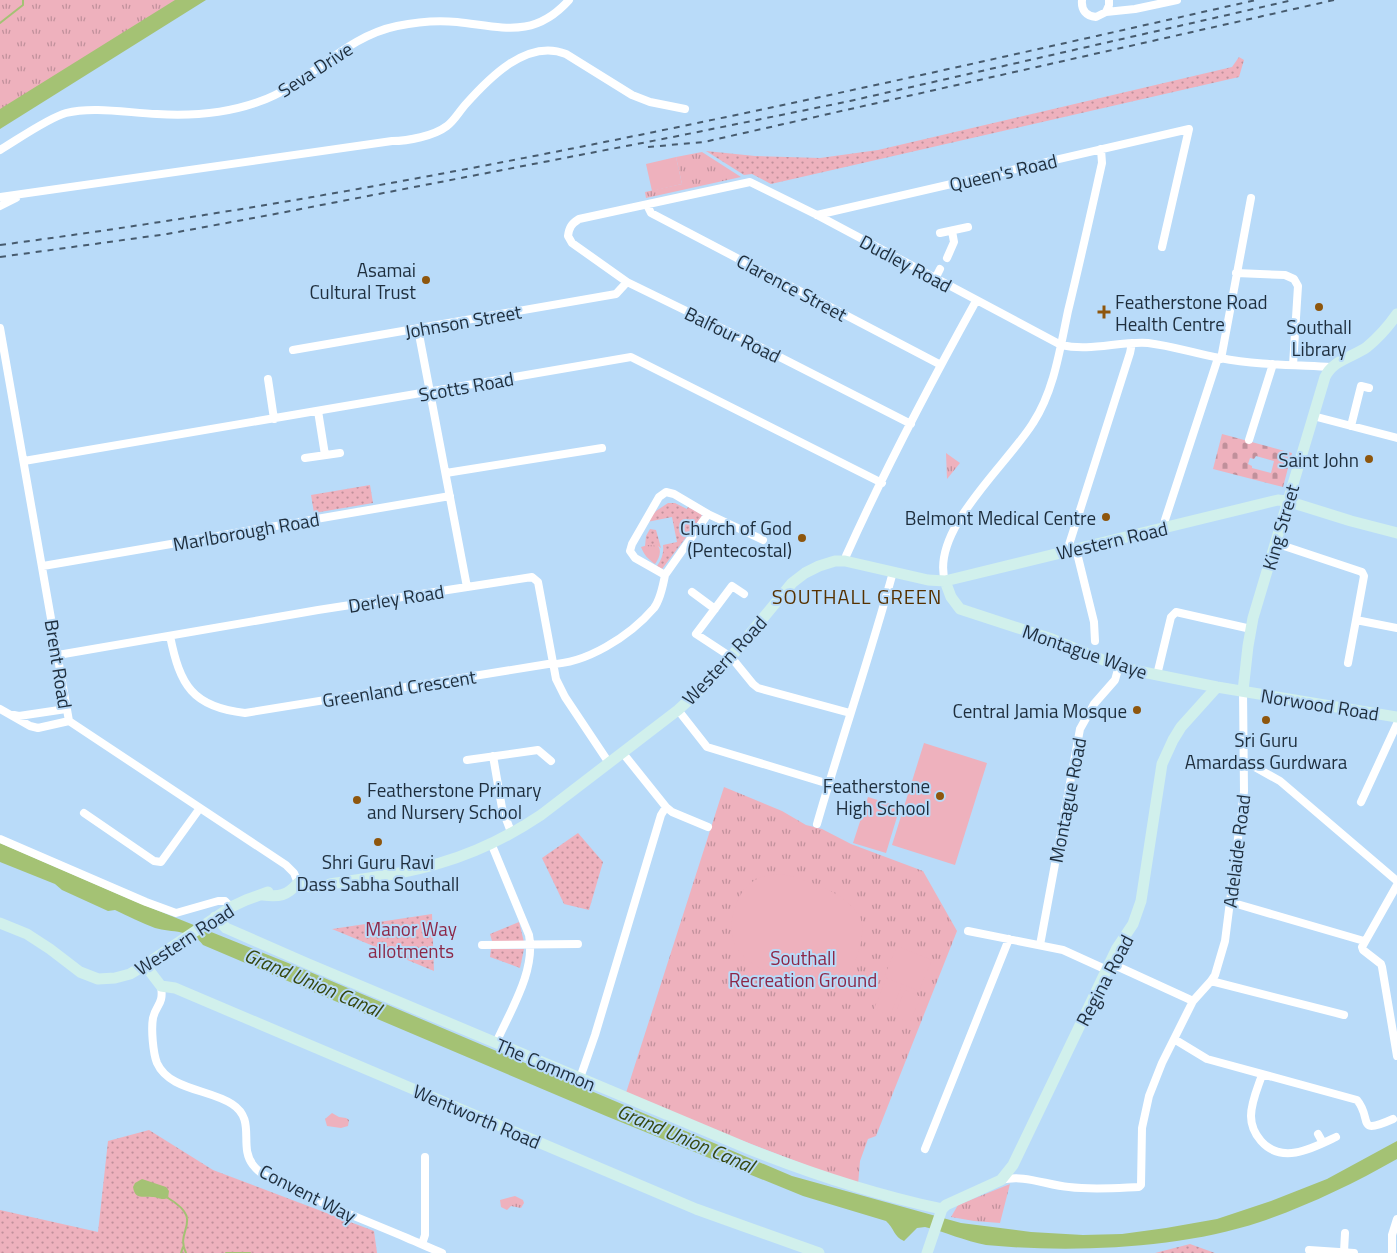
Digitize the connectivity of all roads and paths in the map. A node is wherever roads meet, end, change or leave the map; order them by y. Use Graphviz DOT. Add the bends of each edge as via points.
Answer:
graph roads {
  1 [pos="569,0"];
  2 [pos="1082,0"];
  3 [pos="1109,0"];
  4 [pos="1177,0"];
  5 [pos="1135,9"];
  6 [pos="1106,12"];
  7 [pos="685,109"];
  8 [pos="1101,149"];
  9 [pos="0,150"];
  10 [pos="20,194"];
  11 [pos="0,197"];
  12 [pos="1252,198"];
  13 [pos="647,205"];
  14 [pos="0,206"];
  15 [pos="817,215"];
  16 [pos="968,227"];
  17 [pos="952,231"];
  18 [pos="940,233"];
  19 [pos="1162,247"];
  20 [pos="947,258"];
  21 [pos="940,269"];
  22 [pos="1236,273"];
  23 [pos="935,279"];
  24 [pos="627,282"];
  25 [pos="976,301"];
  26 [pos="1397,314"];
  27 [pos="0,328"];
  28 [pos="418,329"];
  29 [pos="1132,343"];
  30 [pos="1061,345"];
  31 [pos="293,350"];
  32 [pos="1220,358"];
  33 [pos="1273,364"];
  34 [pos="941,365"];
  35 [pos="1293,365"];
  36 [pos="1331,367"];
  37 [pos="268,379"];
  38 [pos="1369,388"];
  39 [pos="431,392"];
  40 [pos="318,411"];
  41 [pos="1313,416"];
  42 [pos="274,419"];
  43 [pos="911,424"];
  44 [pos="1351,426"];
  45 [pos="1397,438"];
  46 [pos="1249,440"];
  47 [pos="602,448"];
  48 [pos="340,453"];
  49 [pos="325,455"];
  50 [pos="305,458"];
  51 [pos="24,461"];
  52 [pos="446,473"];
  53 [pos="882,483"];
  54 [pos="450,496"];
  55 [pos="1287,501"];
  56 [pos="708,514"];
  57 [pos="1164,528"];
  58 [pos="1397,533"];
  59 [pos="763,540"];
  60 [pos="1275,543"];
  61 [pos="1071,550"];
  62 [pos="846,561"];
  63 [pos="42,566"];
  64 [pos="893,572"];
  65 [pos="665,575"];
  66 [pos="945,581"];
  67 [pos="467,587"];
  68 [pos="692,592"];
  69 [pos="744,594"];
  70 [pos="715,609"];
  71 [pos="1356,620"];
  72 [pos="1397,628"];
  73 [pos="1251,629"];
  74 [pos="170,636"];
  75 [pos="1095,641"];
  76 [pos="58,655"];
  77 [pos="731,657"];
  78 [pos="1348,663"];
  79 [pos="552,665"];
  80 [pos="1119,666"];
  81 [pos="1157,675"];
  82 [pos="1200,684"];
  83 [pos="1216,687"];
  84 [pos="1243,692"];
  85 [pos="1201,705"];
  86 [pos="0,708"];
  87 [pos="66,709"];
  88 [pos="678,710"];
  89 [pos="850,713"];
  90 [pos="9,714"];
  91 [pos="1397,717"];
  92 [pos="69,721"];
  93 [pos="1397,724"];
  94 [pos="622,752"];
  95 [pos="493,756"];
  96 [pos="466,760"];
  97 [pos="551,761"];
  98 [pos="609,763"];
  99 [pos="1244,764"];
  100 [pos="829,784"];
  101 [pos="1361,802"];
  102 [pos="666,807"];
  103 [pos="200,808"];
  104 [pos="84,813"];
  105 [pos="817,824"];
  106 [pos="708,826"];
  107 [pos="511,832"];
  108 [pos="0,839"];
  109 [pos="491,842"];
  110 [pos="1397,881"];
  111 [pos="298,883"];
  112 [pos="1395,891"];
  113 [pos="1230,902"];
  114 [pos="231,907"];
  115 [pos="211,920"];
  116 [pos="0,923"];
  117 [pos="968,931"];
  118 [pos="1009,939"];
  119 [pos="1364,941"];
  120 [pos="531,944"];
  121 [pos="578,944"];
  122 [pos="482,945"];
  123 [pos="1040,946"];
  124 [pos="145,964"];
  125 [pos="1108,966"];
  126 [pos="1211,982"];
  127 [pos="161,986"];
  128 [pos="1192,1001"];
  129 [pos="1344,1015"];
  130 [pos="1174,1039"];
  131 [pos="496,1043"];
  132 [pos="1397,1056"];
  133 [pos="1262,1074"];
  134 [pos="580,1078"];
  135 [pos="1393,1119"];
  136 [pos="1318,1134"];
  137 [pos="1336,1137"];
  138 [pos="1323,1143"];
  139 [pos="925,1150"];
  140 [pos="425,1156"];
  141 [pos="1016,1158"];
  142 [pos="1023,1178"];
  143 [pos="1000,1180"];
  144 [pos="941,1212"];
  145 [pos="1397,1219"];
  146 [pos="1346,1233"];
  147 [pos="422,1244"];
  148 [pos="1309,1250"];
  149 [pos="1344,1252"];
  150 [pos="442,1253"];
  151 [pos="818,1253"];
  152 [pos="927,1253"];
  153 [pos="1354,1253"];
  154 [pos="1392,1253"];
  1 -- 9 [label="street, Seva Drive" via="552,16 530,26 500,28 441,21 376,32 349,45 292,86 265,100 244,106 179,115 100,111 67,113"];
  2 -- 6 [label="street" via="1088,15 1096,18"];
  3 -- 5 [label="street"];
  3 -- 6 [label="street"];
  4 -- 5 [label="street"];
  5 -- 6 [label="street"];
  7 -- 10 [label="street" via="632,95 566,54 544,51 510,63 477,92 448,126 410,140"];
  8 -- 15 [label="street, Queen's Road"];
  8 -- 19 [label="street, Queen's Road" via="1189,129"];
  8 -- 30 [label="street" via="1102,163"];
  10 -- 11 [label="street"];
  10 -- 14 [label="street"];
  12 -- 22 [label="street"];
  13 -- 15 [label="street, Dudley Road" via="750,182"];
  13 -- 24 [label="street, Balfour Road" via="579,219 569,230 572,243"];
  13 -- 34 [label="street, Clarence Street" via="651,213"];
  15 -- 23 [label="street, Dudley Road"];
  16 -- 17 [label="street"];
  17 -- 18 [label="street"];
  17 -- 20 [label="street" via="954,242"];
  21 -- 23 [label="street"];
  22 -- 32 [label="street"];
  22 -- 35 [label="street" via="1285,275 1294,279 1298,286"];
  23 -- 25 [label="street, Dudley Road"];
  24 -- 28 [label="street, Johnson Street" via="616,294"];
  24 -- 43 [label="street, Balfour Road"];
  25 -- 30 [label="street, Dudley Road"];
  25 -- 34 [label="street"];
  26 -- 36 [label="street" via="1383,333 1365,348"];
  27 -- 51 [label="street, Brent Road"];
  28 -- 31 [label="street, Johnson Street"];
  28 -- 39 [label="street"];
  29 -- 30 [label="street" via="1078,348"];
  29 -- 32 [label="street" via="1172,347"];
  29 -- 61 [label="street"];
  30 -- 66 [label="street" via="1040,413 954,527 943,558"];
  32 -- 33 [label="street"];
  32 -- 57 [label="street"];
  33 -- 35 [label="street"];
  33 -- 46 [label="street"];
  34 -- 43 [label="street"];
  35 -- 36 [label="street"];
  36 -- 41 [label="street, King Street"];
  37 -- 42 [label="street"];
  38 -- 44 [label="street" via="1361,386"];
  39 -- 40 [label="street, Scotts Road"];
  39 -- 52 [label="street"];
  39 -- 53 [label="street, Scotts Road" via="631,357"];
  40 -- 42 [label="street, Scotts Road"];
  40 -- 49 [label="street"];
  41 -- 44 [label="street"];
  41 -- 55 [label="street, King Street"];
  42 -- 51 [label="street, Scotts Road"];
  43 -- 53 [label="street"];
  44 -- 45 [label="street"];
  47 -- 52 [label="street"];
  48 -- 49 [label="street"];
  49 -- 50 [label="street"];
  51 -- 63 [label="street, Brent Road"];
  52 -- 54 [label="street"];
  53 -- 62 [label="street"];
  54 -- 63 [label="street, Marlborough Road"];
  54 -- 67 [label="street"];
  55 -- 57 [label="street, Western Road" via="1278,500"];
  55 -- 58 [label="street"];
  55 -- 60 [label="street, King Street"];
  56 -- 59 [label="street"];
  56 -- 65 [label="street"];
  56 -- 65 [label="street" via="674,494 666,492 659,497 630,551 635,558"];
  57 -- 61 [label="street, Western Road"];
  60 -- 71 [label="street" via="1362,572"];
  60 -- 73 [label="street, King Street"];
  61 -- 66 [label="street, Western Road"];
  61 -- 75 [label="street" via="1094,622"];
  62 -- 64 [label="street, Western Road"];
  62 -- 77 [label="street, Western Road" via="819,566 792,583"];
  63 -- 76 [label="street, Brent Road"];
  64 -- 66 [label="street, Western Road"];
  64 -- 89 [label="street"];
  65 -- 79 [label="street, Greenland Crescent" via="655,607 626,634 599,651"];
  66 -- 80 [label="street, Montague Waye" via="960,609 1052,639"];
  67 -- 74 [label="street, Derley Road"];
  67 -- 79 [label="street, Derley Road" via="528,577 536,579"];
  68 -- 70 [label="street"];
  69 -- 70 [label="street" via="732,586"];
  70 -- 77 [label="street" via="696,634"];
  71 -- 72 [label="street"];
  71 -- 78 [label="street"];
  73 -- 81 [label="street" via="1176,612 1171,617"];
  73 -- 84 [label="street, King Street"];
  74 -- 76 [label="street, Derley Road"];
  74 -- 79 [label="street, Greenland Crescent" via="179,669 198,698 212,706 245,713"];
  76 -- 87 [label="street, Brent Road"];
  77 -- 88 [label="street, Western Road"];
  77 -- 89 [label="street" via="758,688"];
  79 -- 98 [label="street, Derley Road" via="566,697"];
  80 -- 81 [label="street, Montague Waye"];
  80 -- 123 [label="street, Montague Road" via="1115,680 1094,704 1080,729"];
  81 -- 82 [label="street, Montague Waye"];
  82 -- 83 [label="street, Montague Waye"];
  82 -- 85 [label="street" via="1203,694"];
  83 -- 84 [label="street, Montague Waye"];
  83 -- 85 [label="street, Regina Road"];
  84 -- 91 [label="street, Norwood Road"];
  84 -- 99 [label="street, Adelaide Road"];
  85 -- 125 [label="street, Regina Road" via="1181,727 1164,759 1140,908"];
  86 -- 90 [label="street"];
  87 -- 90 [label="street" via="19,716"];
  87 -- 92 [label="street, Brent Road"];
  88 -- 94 [label="street, Western Road"];
  88 -- 100 [label="street" via="707,747"];
  89 -- 100 [label="street"];
  90 -- 92 [label="street" via="38,728"];
  92 -- 103 [label="street, Brent Road"];
  93 -- 101 [label="street"];
  94 -- 98 [label="street, Western Road"];
  94 -- 102 [label="street"];
  95 -- 96 [label="street"];
  95 -- 97 [label="street" via="538,750"];
  95 -- 107 [label="street" via="502,808"];
  98 -- 107 [label="street, Western Road" via="542,815"];
  99 -- 110 [label="street" via="1280,781"];
  99 -- 113 [label="street, Adelaide Road"];
  100 -- 105 [label="street"];
  102 -- 106 [label="street"];
  102 -- 134 [label="street" via="596,1036"];
  103 -- 104 [label="street" via="161,862 154,861"];
  103 -- 111 [label="street, Brent Road" via="286,865"];
  107 -- 109 [label="street, Western Road"];
  108 -- 114 [label="street" via="176,913 218,901 225,901"];
  109 -- 111 [label="street, Western Road" via="442,863 404,872 313,888"];
  109 -- 120 [label="street"];
  111 -- 114 [label="street, Western Road" via="290,893 263,895"];
  112 -- 119 [label="street"];
  113 -- 119 [label="street"];
  113 -- 126 [label="street, Adelaide Road" via="1225,941"];
  114 -- 115 [label="street, Western Road"];
  115 -- 124 [label="street, Western Road"];
  115 -- 131 [label="street, The Common"];
  116 -- 124 [label="street, Western Road" via="27,934 74,969 98,978 130,974"];
  117 -- 118 [label="street"];
  118 -- 123 [label="street"];
  118 -- 139 [label="street"];
  119 -- 132 [label="street" via="1363,950 1382,967"];
  120 -- 121 [label="street"];
  120 -- 122 [label="street"];
  120 -- 131 [label="street" via="525,978"];
  123 -- 125 [label="street" via="1064,950"];
  124 -- 127 [label="street"];
  125 -- 128 [label="street"];
  125 -- 141 [label="street, Regina Road"];
  126 -- 128 [label="street, Adelaide Road"];
  126 -- 129 [label="street"];
  127 -- 147 [label="street, Convent Way" via="161,1002 153,1017 156,1061 171,1079 232,1104 243,1115 247,1150 253,1165 300,1192"];
  127 -- 151 [label="street, Wentworth Road" via="176,988 696,1208"];
  128 -- 130 [label="street, Adelaide Road"];
  130 -- 133 [label="street" via="1207,1058"];
  130 -- 142 [label="street, Adelaide Road" via="1144,1112 1139,1187 1067,1187"];
  131 -- 134 [label="street, The Common"];
  133 -- 135 [label="street" via="1357,1100 1370,1126"];
  133 -- 138 [label="street" via="1251,1116 1252,1126 1264,1145 1292,1154"];
  134 -- 144 [label="street, The Common" via="802,1170"];
  136 -- 138 [label="street"];
  137 -- 138 [label="street"];
  140 -- 147 [label="street" via="425,1235"];
  141 -- 142 [label="street" via="1015,1170"];
  141 -- 143 [label="street, Regina Road"];
  142 -- 143 [label="street"];
  143 -- 144 [label="street, Regina Road" via="955,1200"];
  144 -- 152 [label="street"];
  145 -- 154 [label="street" via="1392,1235"];
  146 -- 149 [label="street"];
  147 -- 150 [label="street, Convent Way"];
  148 -- 149 [label="street"];
  149 -- 153 [label="street"];
}
